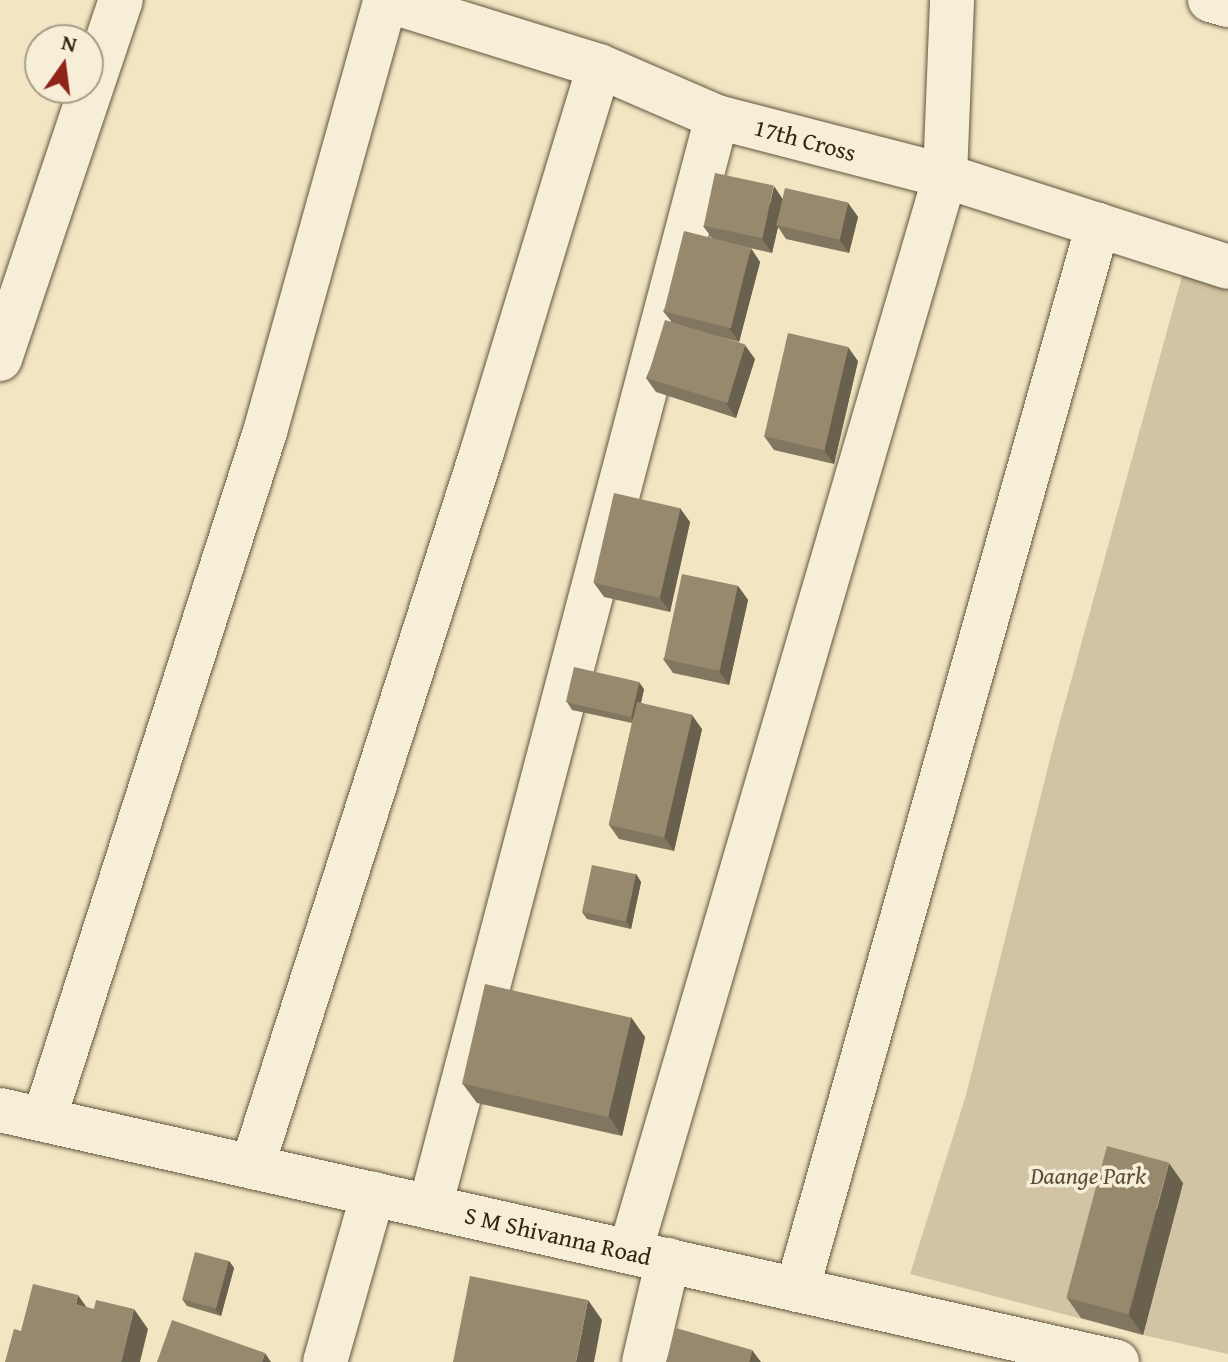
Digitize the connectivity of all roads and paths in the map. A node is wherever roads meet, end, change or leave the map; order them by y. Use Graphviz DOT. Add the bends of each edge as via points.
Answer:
graph roads {
  1 [pos="121,0"];
  2 [pos="386,0"];
  3 [pos="952,0"];
  4 [pos="1210,0"];
  5 [pos="1228,5"];
  6 [pos="599,66"];
  7 [pos="717,117"];
  8 [pos="945,176"];
  9 [pos="1098,225"];
  10 [pos="1228,267"];
  11 [pos="0,359"];
  12 [pos="0,1110"];
  13 [pos="44,1119"];
  14 [pos="252,1167"];
  15 [pos="373,1194"];
  16 [pos="430,1207"];
  17 [pos="649,1256"];
  18 [pos="797,1290"];
  19 [pos="325,1362"];
  20 [pos="644,1362"];
  21 [pos="1117,1362"];
  1 -- 11 [label="street"];
  2 -- 6 [label="street, 17th Cross"];
  2 -- 13 [label="street" via="265,432"];
  3 -- 8 [label="street"];
  4 -- 5 [label="street"];
  6 -- 7 [label="street, 17th Cross"];
  6 -- 14 [label="street"];
  7 -- 8 [label="street, 17th Cross"];
  7 -- 16 [label="street"];
  8 -- 9 [label="street, 17th Cross"];
  8 -- 17 [label="street"];
  9 -- 10 [label="street, 17th Cross"];
  9 -- 18 [label="street"];
  12 -- 13 [label="street, S M Shivanna Road"];
  13 -- 14 [label="street, S M Shivanna Road"];
  14 -- 15 [label="street, S M Shivanna Road"];
  15 -- 16 [label="street, S M Shivanna Road"];
  15 -- 19 [label="street"];
  16 -- 17 [label="street, S M Shivanna Road"];
  17 -- 18 [label="street, S M Shivanna Road"];
  17 -- 20 [label="street"];
  18 -- 21 [label="street, S M Shivanna Road"];
}
